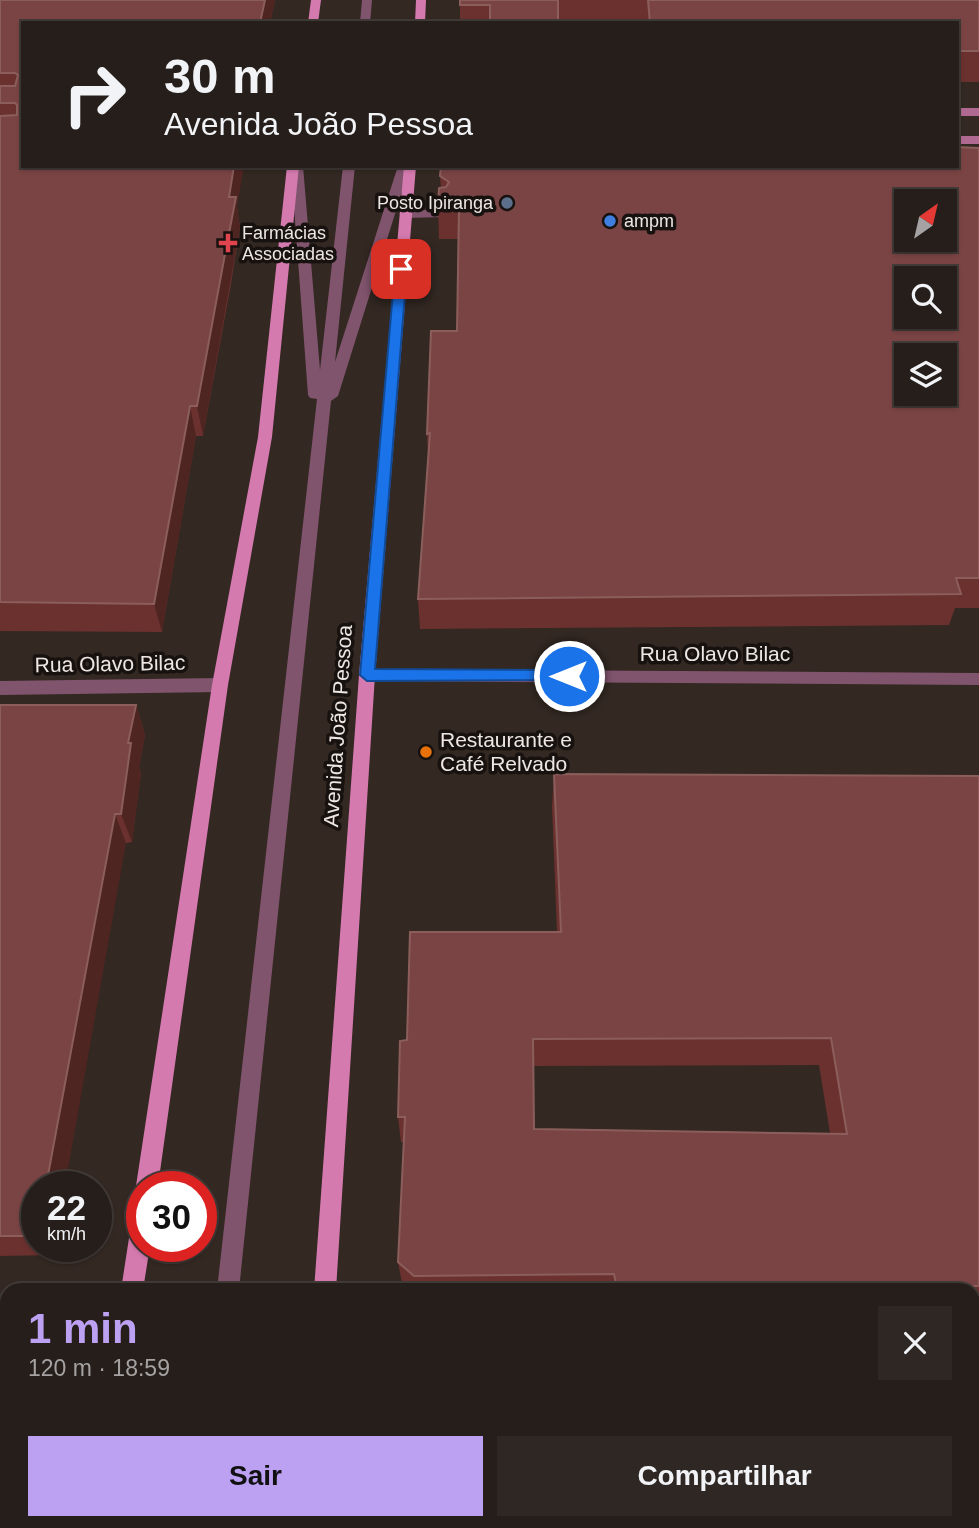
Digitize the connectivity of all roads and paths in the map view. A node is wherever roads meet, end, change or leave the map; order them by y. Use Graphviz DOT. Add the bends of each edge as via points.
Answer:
graph roads {
  1 [pos="316,0"];
  2 [pos="367,0"];
  3 [pos="421,0"];
  4 [pos="313,21"];
  5 [pos="365,21"];
  6 [pos="420,21"];
  7 [pos="959,112"];
  8 [pos="979,112"];
  9 [pos="959,140"];
  10 [pos="979,140"];
  11 [pos="295,168"];
  12 [pos="295,168"];
  13 [pos="349,168"];
  14 [pos="403,168"];
  15 [pos="410,168"];
  16 [pos="405,214"];
  17 [pos="441,214"];
  18 [pos="319,436"];
  19 [pos="367,675"];
  20 [pos="979,679"];
  21 [pos="220,685"];
  22 [pos="0,688"];
  23 [pos="149,1171"];
  24 [pos="136,1262"];
  25 [pos="133,1283"];
  26 [pos="229,1283"];
  27 [pos="325,1283"];
  1 -- 4 [label="main road"];
  2 -- 5 [label="street"];
  3 -- 6 [label="main road"];
  7 -- 8 [label="main road"];
  9 -- 10 [label="main road"];
  11 -- 18 [label="street"];
  12 -- 21 [label="main road" via="265,437"];
  13 -- 18 [label="street"];
  14 -- 18 [label="street"];
  15 -- 16 [label="main road, Avenida João Pessoa"];
  16 -- 17 [label="street"];
  16 -- 19 [label="main road, Avenida João Pessoa"];
  18 -- 26 [label="street"];
  19 -- 20 [label="street, Rua Olavo Bilac"];
  19 -- 27 [label="main road, Avenida João Pessoa"];
  21 -- 22 [label="street, Rua Olavo Bilac"];
  21 -- 23 [label="main road"];
  24 -- 25 [label="main road"];
}
